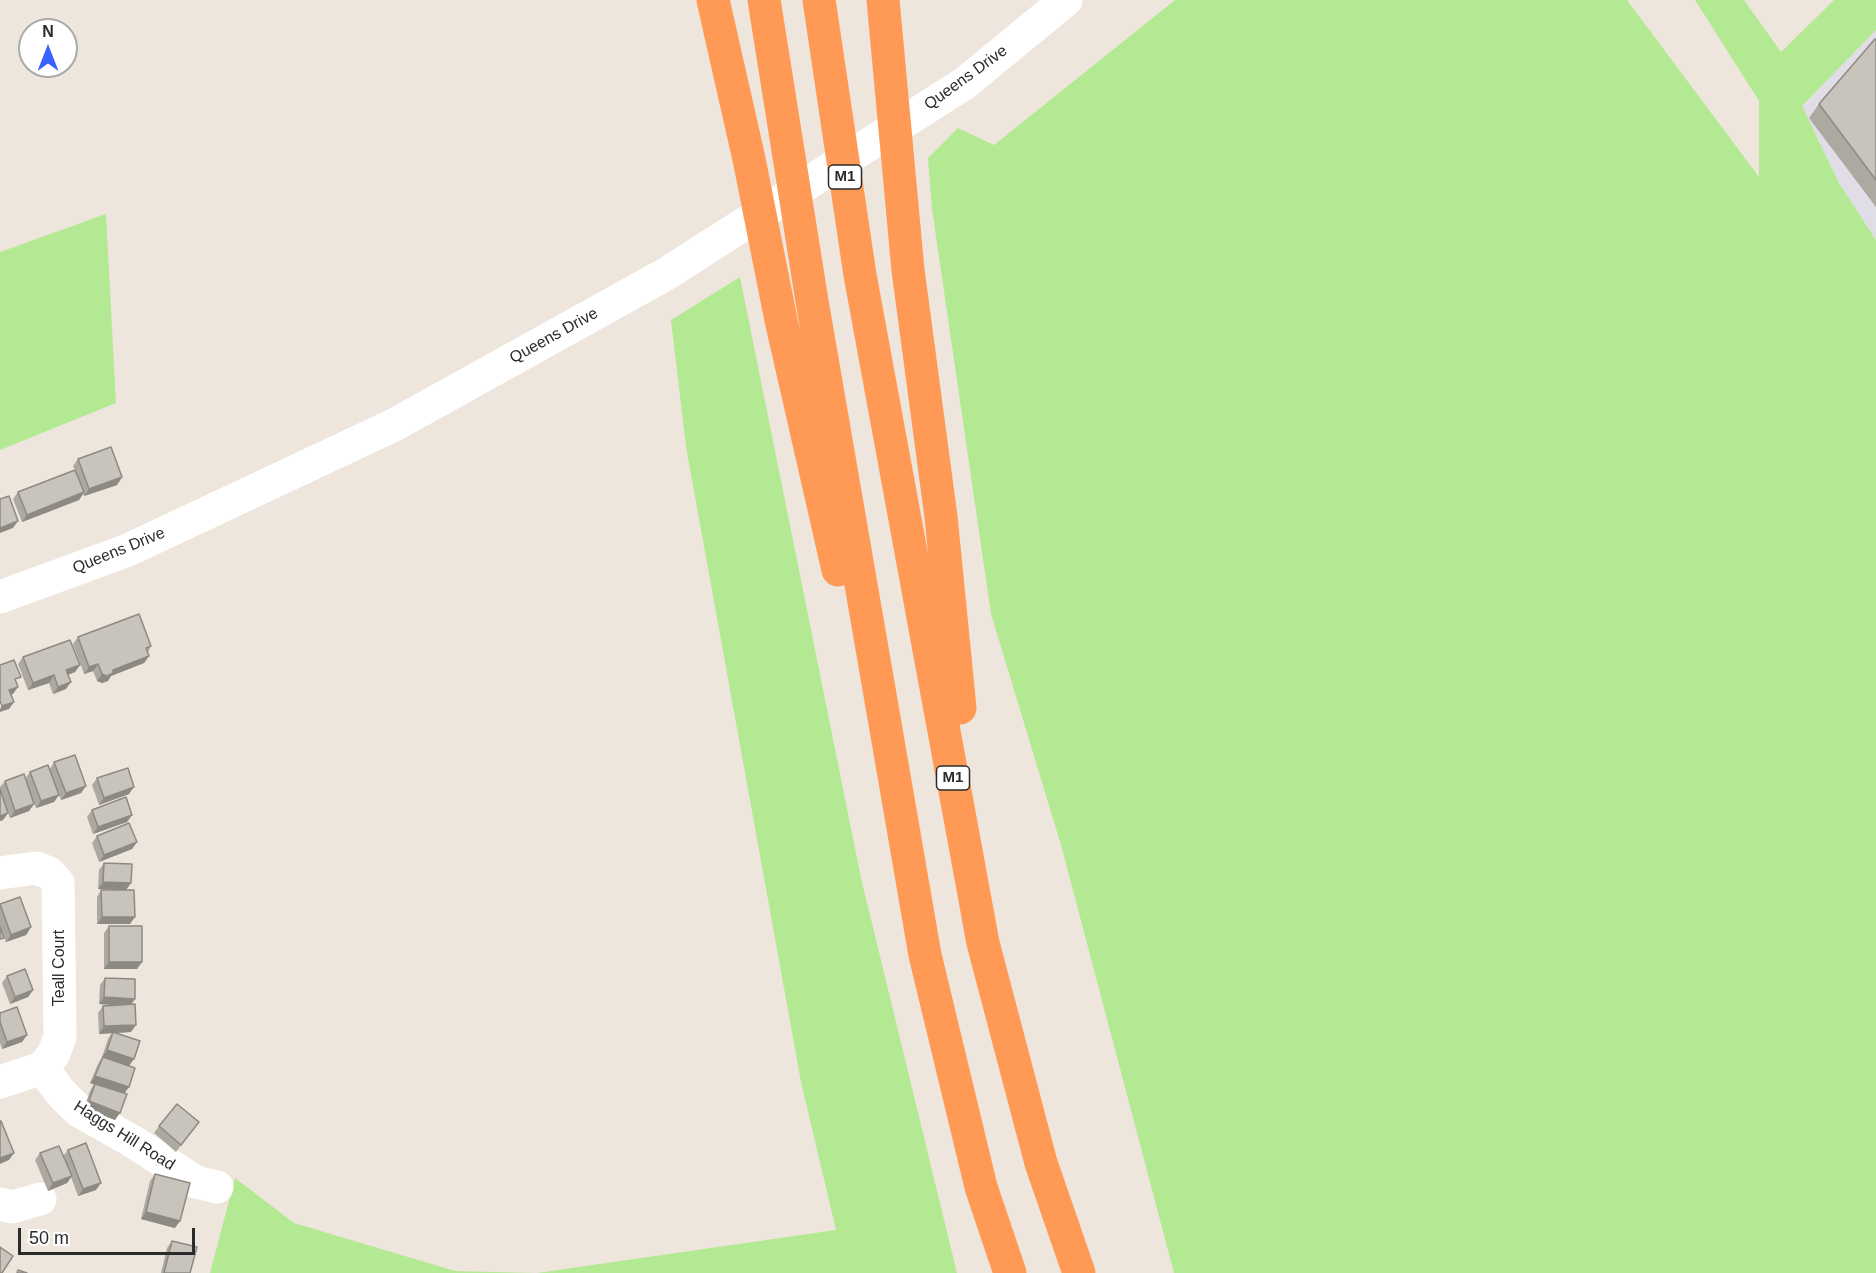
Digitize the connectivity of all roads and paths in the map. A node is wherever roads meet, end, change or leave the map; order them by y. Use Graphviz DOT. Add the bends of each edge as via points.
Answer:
graph roads {
  1 [pos="713,0"];
  2 [pos="764,0"];
  3 [pos="819,0"];
  4 [pos="883,0"];
  5 [pos="1066,0"];
  6 [pos="0,597"];
  7 [pos="0,873"];
  8 [pos="983,943"];
  9 [pos="925,956"];
  10 [pos="42,1068"];
  11 [pos="0,1082"];
  12 [pos="217,1187"];
  13 [pos="40,1199"];
  14 [pos="0,1204"];
  15 [pos="1010,1273"];
  16 [pos="1078,1273"];
  1 -- 9 [label="highway"];
  2 -- 9 [label="highway"];
  3 -- 8 [label="highway, M1" via="860,275"];
  4 -- 8 [label="highway" via="908,270 940,517"];
  5 -- 6 [label="street, Queens Drive" via="965,83 666,274 394,424 128,550"];
  7 -- 10 [label="street, Teall Court" via="36,868 49,873 58,883 60,1037"];
  8 -- 16 [label="highway, M1" via="1041,1163"];
  9 -- 15 [label="highway" via="981,1187"];
  10 -- 11 [label="street"];
  10 -- 12 [label="street, Haggs Hill Road" via="79,1111 196,1182"];
  13 -- 14 [label="street" via="12,1207"];
}
